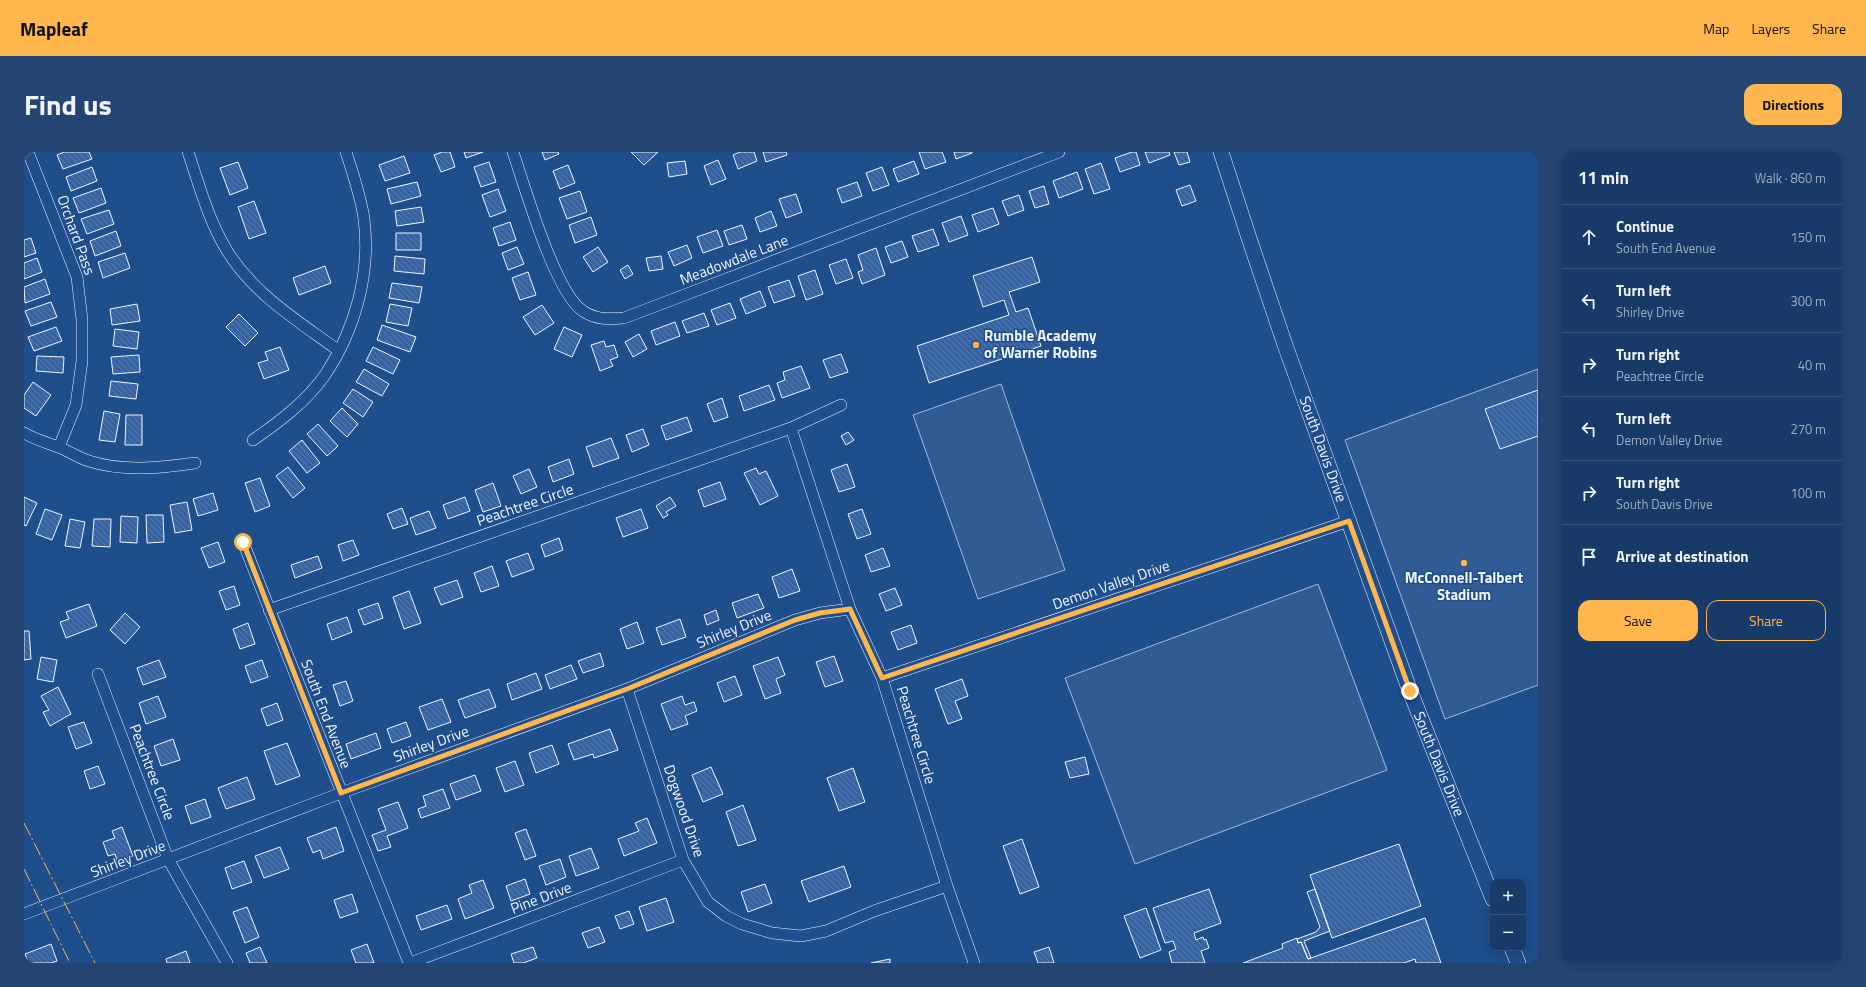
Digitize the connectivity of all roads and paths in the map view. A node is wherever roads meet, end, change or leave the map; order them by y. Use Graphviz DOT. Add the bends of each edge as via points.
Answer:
graph roads {
  1 [pos="28,152"];
  2 [pos="188,152"];
  3 [pos="346,152"];
  4 [pos="513,152"];
  5 [pos="1059,152"];
  6 [pos="1222,152"];
  7 [pos="339,350"];
  8 [pos="841,405"];
  9 [pos="792,428"];
  10 [pos="24,433"];
  11 [pos="253,440"];
  12 [pos="59,448"];
  13 [pos="195,463"];
  14 [pos="1349,521"];
  15 [pos="243,542"];
  16 [pos="850,609"];
  17 [pos="269,610"];
  18 [pos="98,674"];
  19 [pos="882,678"];
  20 [pos="627,689"];
  21 [pos="341,793"];
  22 [pos="168,859"];
  23 [pos="683,860"];
  24 [pos="947,886"];
  25 [pos="1490,891"];
  26 [pos="24,914"];
  27 [pos="1513,951"];
  28 [pos="227,963"];
  29 [pos="410,963"];
  30 [pos="974,963"];
  31 [pos="1518,963"];
  1 -- 12 [label="street, Orchard Pass" via="77,278 82,320 82,361 76,405"];
  2 -- 7 [label="street" via="217,233 243,273 276,305"];
  3 -- 7 [label="street" via="364,219 365,247 358,304"];
  4 -- 5 [label="street, Meadowdale Lane" via="552,264 569,298 582,311 598,319 624,318"];
  6 -- 14 [label="street, South Davis Drive" via="1256,260"];
  7 -- 11 [label="street" via="324,376 304,399 281,421"];
  8 -- 9 [label="street, Peachtree Circle"];
  9 -- 16 [label="street, Peachtree Circle"];
  9 -- 17 [label="street, Peachtree Circle"];
  10 -- 12 [label="street"];
  12 -- 13 [label="street" via="88,461 112,467 165,467"];
  14 -- 19 [label="street, Demon Valley Drive"];
  14 -- 25 [label="street, South Davis Drive" via="1410,691"];
  15 -- 17 [label="street, South End Avenue"];
  16 -- 19 [label="street, Peachtree Circle"];
  16 -- 20 [label="street, Shirley Drive" via="795,620"];
  17 -- 21 [label="street, South End Avenue"];
  18 -- 22 [label="street, Peachtree Circle"];
  19 -- 24 [label="street, Peachtree Circle"];
  20 -- 21 [label="street, Shirley Drive"];
  20 -- 23 [label="street, Dogwood Drive"];
  21 -- 22 [label="street, Shirley Drive"];
  21 -- 29 [label="street, South End Avenue"];
  22 -- 26 [label="street, Shirley Drive"];
  22 -- 28 [label="street, Peachtree Circle"];
  23 -- 24 [label="street, Dogwood Drive" via="708,902 726,916 772,933 801,936 826,931 874,911"];
  23 -- 29 [label="street, Pine Drive"];
  24 -- 30 [label="street, Peachtree Circle"];
  27 -- 31 [label="street"];
}
